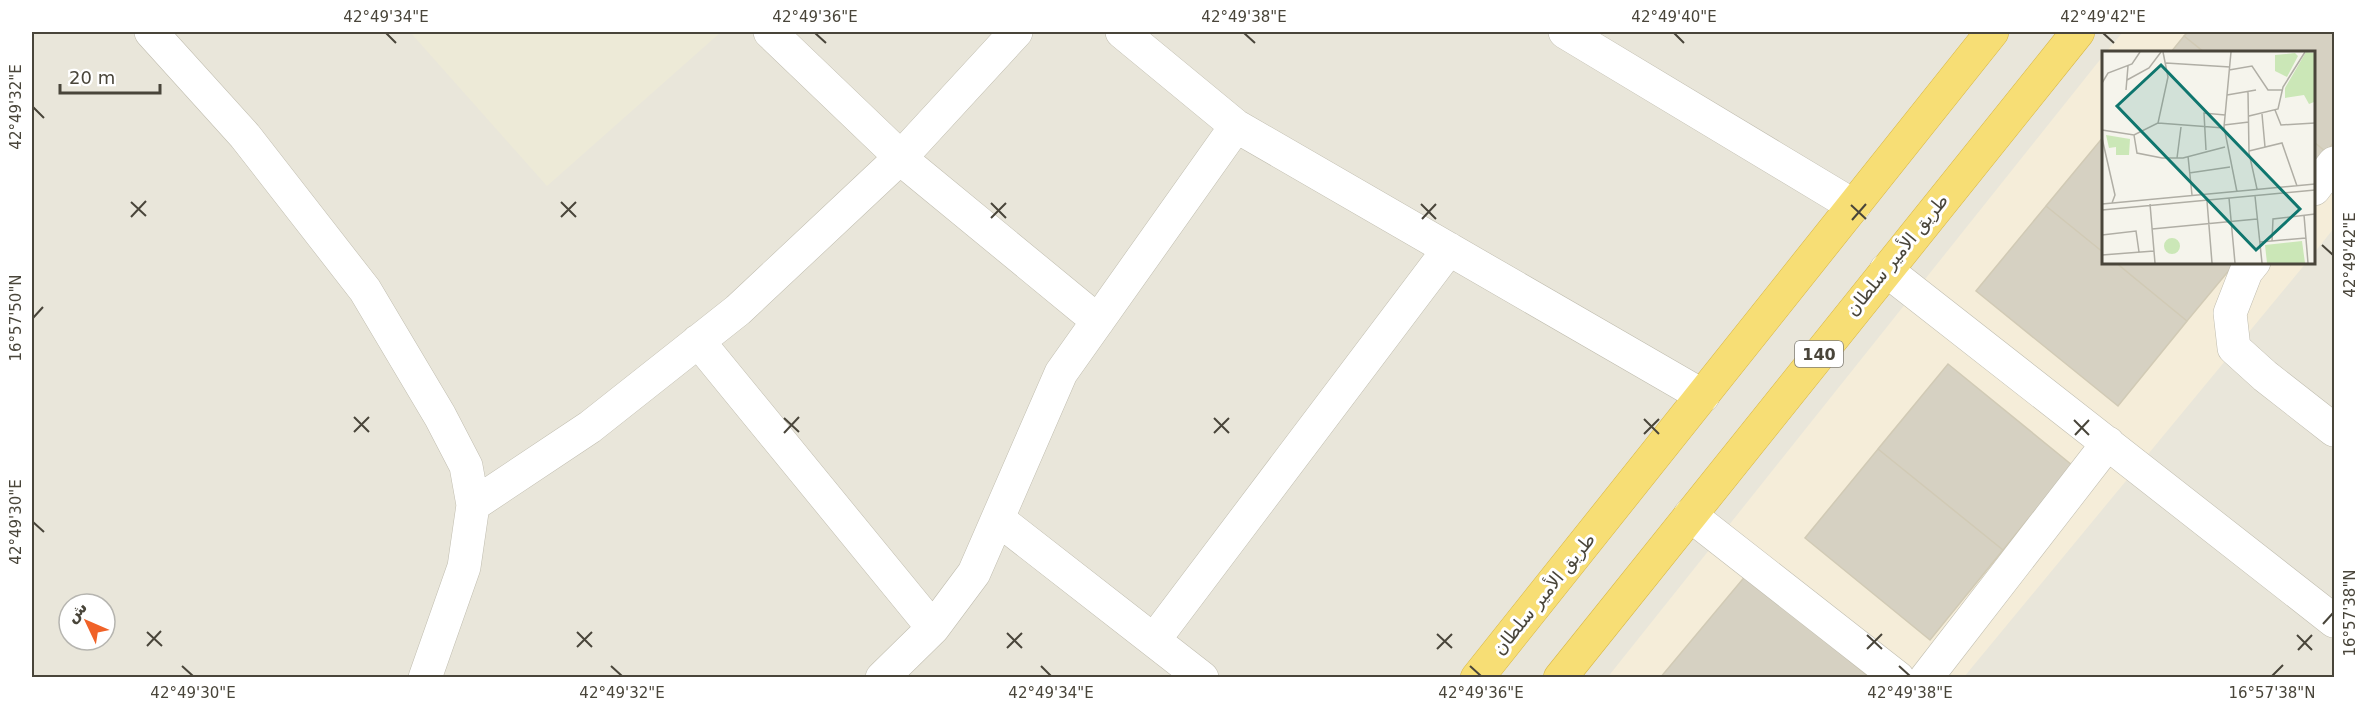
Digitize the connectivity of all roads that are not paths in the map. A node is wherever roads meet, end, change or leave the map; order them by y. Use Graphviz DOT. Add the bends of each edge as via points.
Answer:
graph roads {
  1 [pos="151,32"];
  2 [pos="770,32"];
  3 [pos="1016,32"];
  4 [pos="1122,32"];
  5 [pos="1565,32"];
  6 [pos="1992,32"];
  7 [pos="2078,32"];
  8 [pos="1236,126"];
  9 [pos="901,158"];
  10 [pos="2334,163"];
  11 [pos="2315,187"];
  12 [pos="1854,206"];
  13 [pos="1449,249"];
  14 [pos="2252,264"];
  15 [pos="1886,270"];
  16 [pos="1098,321"];
  17 [pos="698,341"];
  18 [pos="1703,396"];
  19 [pos="2334,430"];
  20 [pos="2108,443"];
  21 [pos="473,504"];
  22 [pos="1690,515"];
  23 [pos="998,519"];
  24 [pos="2330,607"];
  25 [pos="933,628"];
  26 [pos="1154,640"];
  27 [pos="425,678"];
  28 [pos="882,678"];
  29 [pos="1202,678"];
  30 [pos="1477,678"];
  31 [pos="1560,678"];
  32 [pos="1898,678"];
  33 [pos="1926,678"];
  1 -- 21 [label="street" via="245,136 365,290 466,466"];
  2 -- 9 [label="street"];
  3 -- 9 [label="street"];
  4 -- 8 [label="street"];
  5 -- 12 [label="street"];
  6 -- 12 [label="highway, طريق الأمير سلطان"];
  7 -- 15 [label="highway, طريق الأمير سلطان / 140"];
  8 -- 13 [label="street"];
  8 -- 16 [label="street"];
  9 -- 16 [label="street"];
  9 -- 17 [label="street" via="738,310"];
  10 -- 11 [label="street"];
  12 -- 18 [label="highway, طريق الأمير سلطان"];
  13 -- 18 [label="street"];
  13 -- 26 [label="street"];
  14 -- 19 [label="street" via="2230,313 2234,348"];
  15 -- 20 [label="street"];
  15 -- 22 [label="highway, طريق الأمير سلطان / 140"];
  16 -- 23 [label="street" via="1061,373"];
  17 -- 21 [label="street" via="590,427"];
  17 -- 25 [label="street"];
  18 -- 30 [label="highway, طريق الأمير سلطان"];
  20 -- 24 [label="street"];
  20 -- 33 [label="street"];
  21 -- 27 [label="street" via="464,567"];
  22 -- 31 [label="highway, طريق الأمير سلطان / 140"];
  22 -- 32 [label="street"];
  23 -- 25 [label="street" via="974,573"];
  23 -- 26 [label="street"];
  25 -- 28 [label="street"];
  26 -- 29 [label="street"];
}
